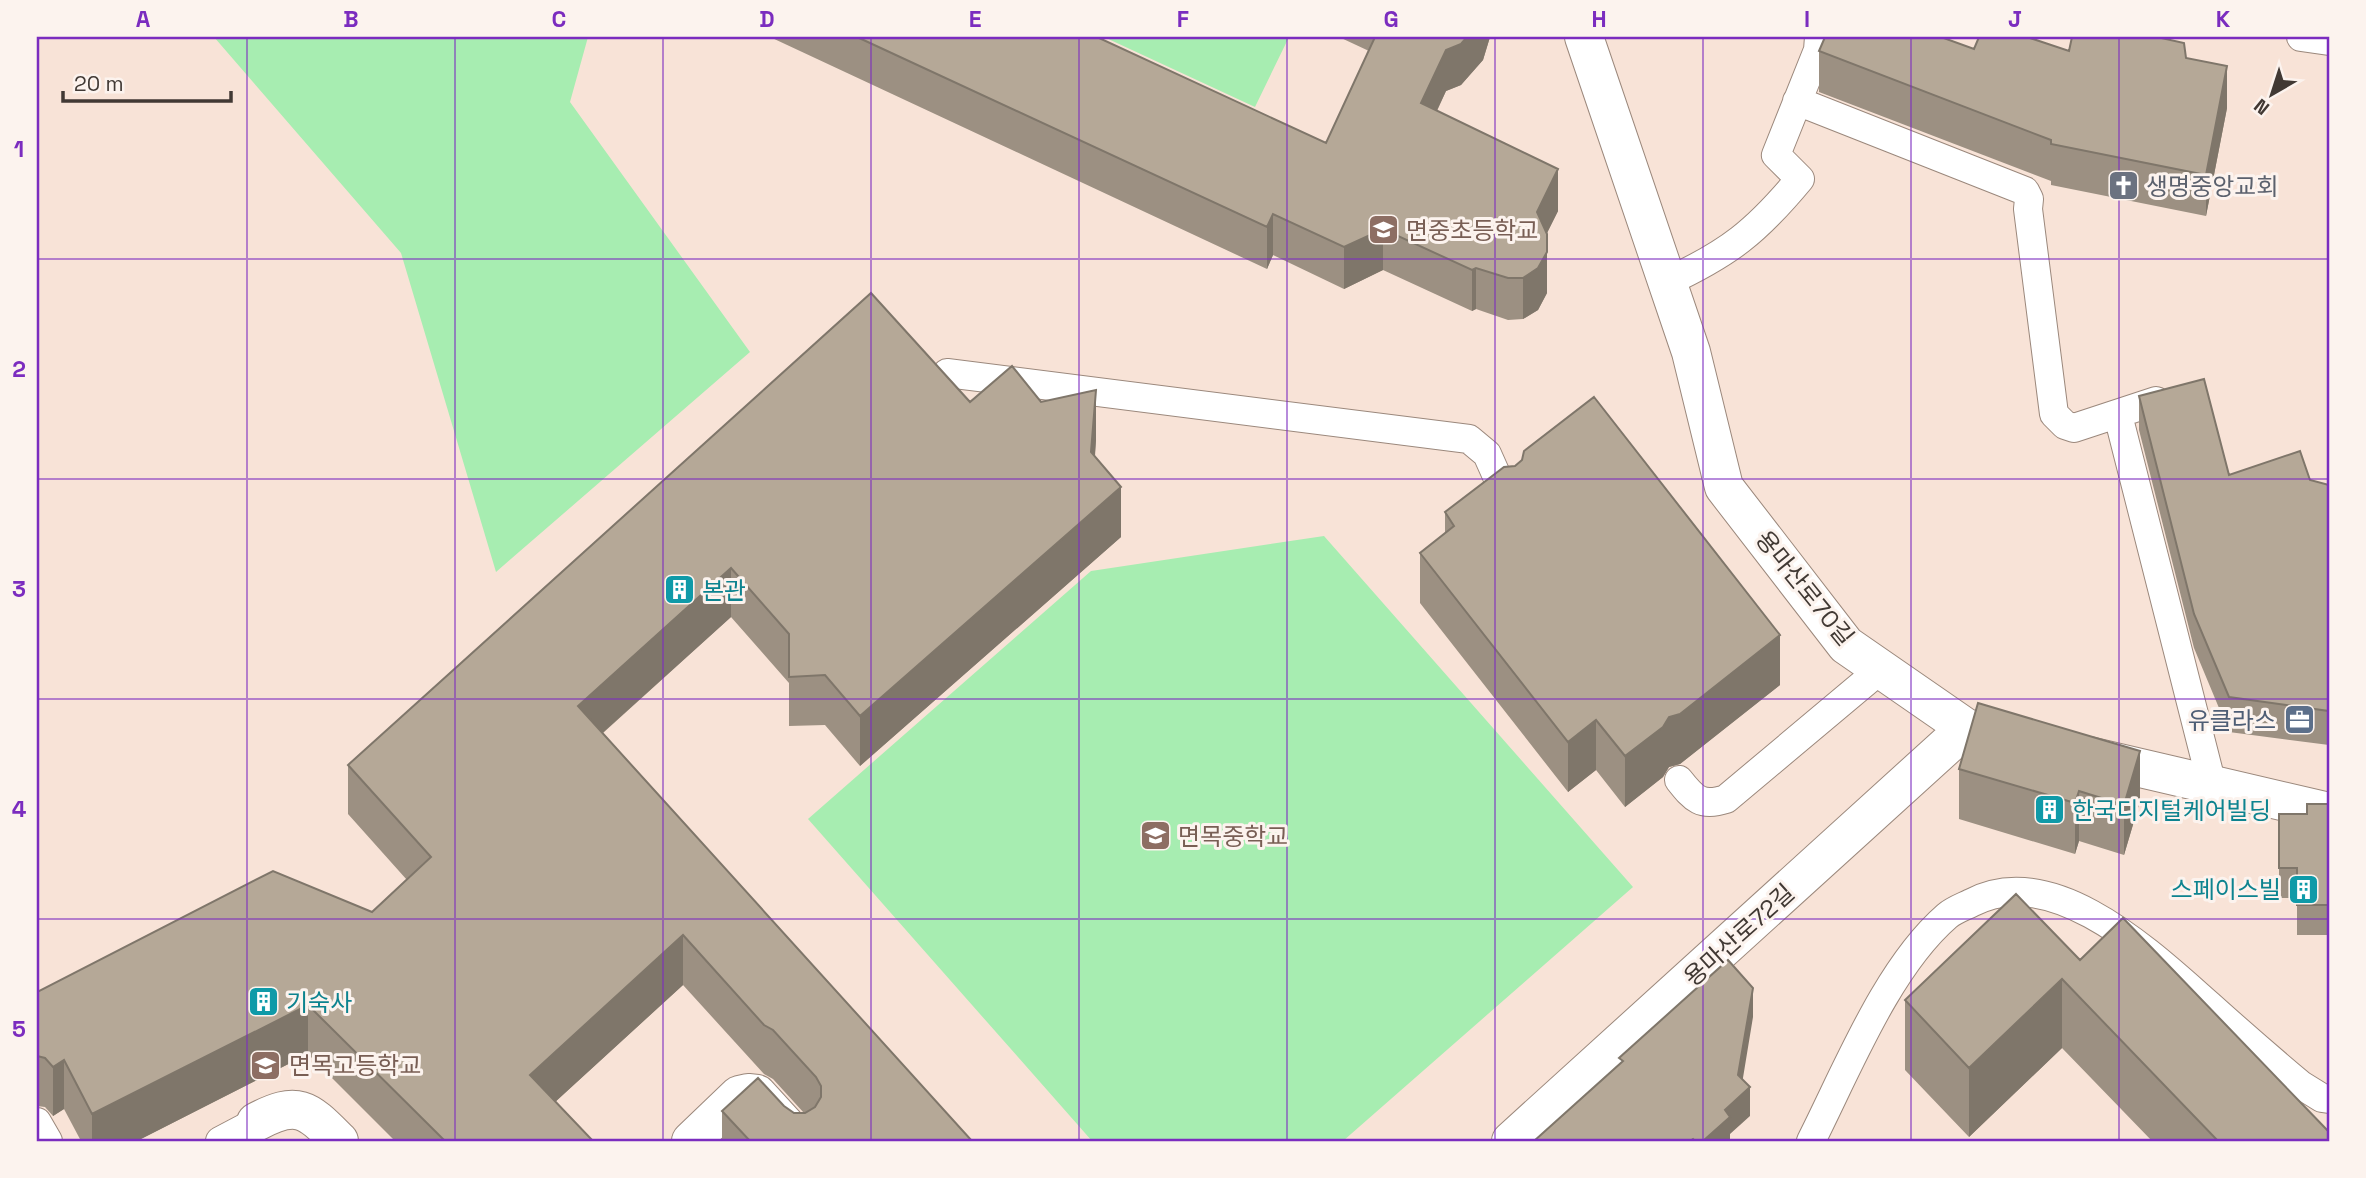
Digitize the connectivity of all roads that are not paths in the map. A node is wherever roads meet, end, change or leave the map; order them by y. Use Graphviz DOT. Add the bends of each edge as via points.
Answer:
graph roads {
  1 [pos="1584,37"];
  2 [pos="1819,37"];
  3 [pos="2301,37"];
  4 [pos="2329,41"];
  5 [pos="1797,101"];
  6 [pos="1667,282"];
  7 [pos="947,373"];
  8 [pos="2156,401"];
  9 [pos="2118,415"];
  10 [pos="1508,501"];
  11 [pos="1881,669"];
  12 [pos="1966,728"];
  13 [pos="1679,780"];
  14 [pos="2212,785"];
  15 [pos="2329,812"];
  16 [pos="2329,1099"];
  17 [pos="37,1122"];
  18 [pos="256,1122"];
  19 [pos="1814,1140"];
  20 [pos="48,1141"];
  21 [pos="220,1141"];
  22 [pos="339,1141"];
  23 [pos="691,1141"];
  24 [pos="800,1141"];
  25 [pos="1511,1141"];
  1 -- 6 [label="street, 용마산로70길"];
  2 -- 5 [label="lane"];
  3 -- 4 [label="lane"];
  5 -- 6 [label="lane" via="1776,155 1800,179 1771,214 1740,241"];
  5 -- 9 [label="lane" via="2025,191 2054,414 2074,428"];
  6 -- 11 [label="street, 용마산로70길" via="1691,352 1724,487 1846,645"];
  7 -- 10 [label="lane" via="1469,439 1487,454"];
  8 -- 9 [label="lane"];
  9 -- 14 [label="lane"];
  11 -- 12 [label="street, 용마산로70길"];
  11 -- 13 [label="lane" via="1726,799 1703,803"];
  12 -- 14 [label="street, 용마산로70길"];
  12 -- 25 [label="street, 용마산로72길"];
  14 -- 15 [label="street, 용마산로70길"];
  16 -- 19 [label="lane" via="2301,1085 2113,927 2049,897 2016,891 1984,896 1949,914 1922,943 1884,995"];
  17 -- 20 [label="lane"];
  18 -- 21 [label="lane"];
  18 -- 22 [label="street" via="276,1111 293,1109 306,1112"];
  23 -- 24 [label="street" via="739,1096 748,1093 757,1094"];
}
